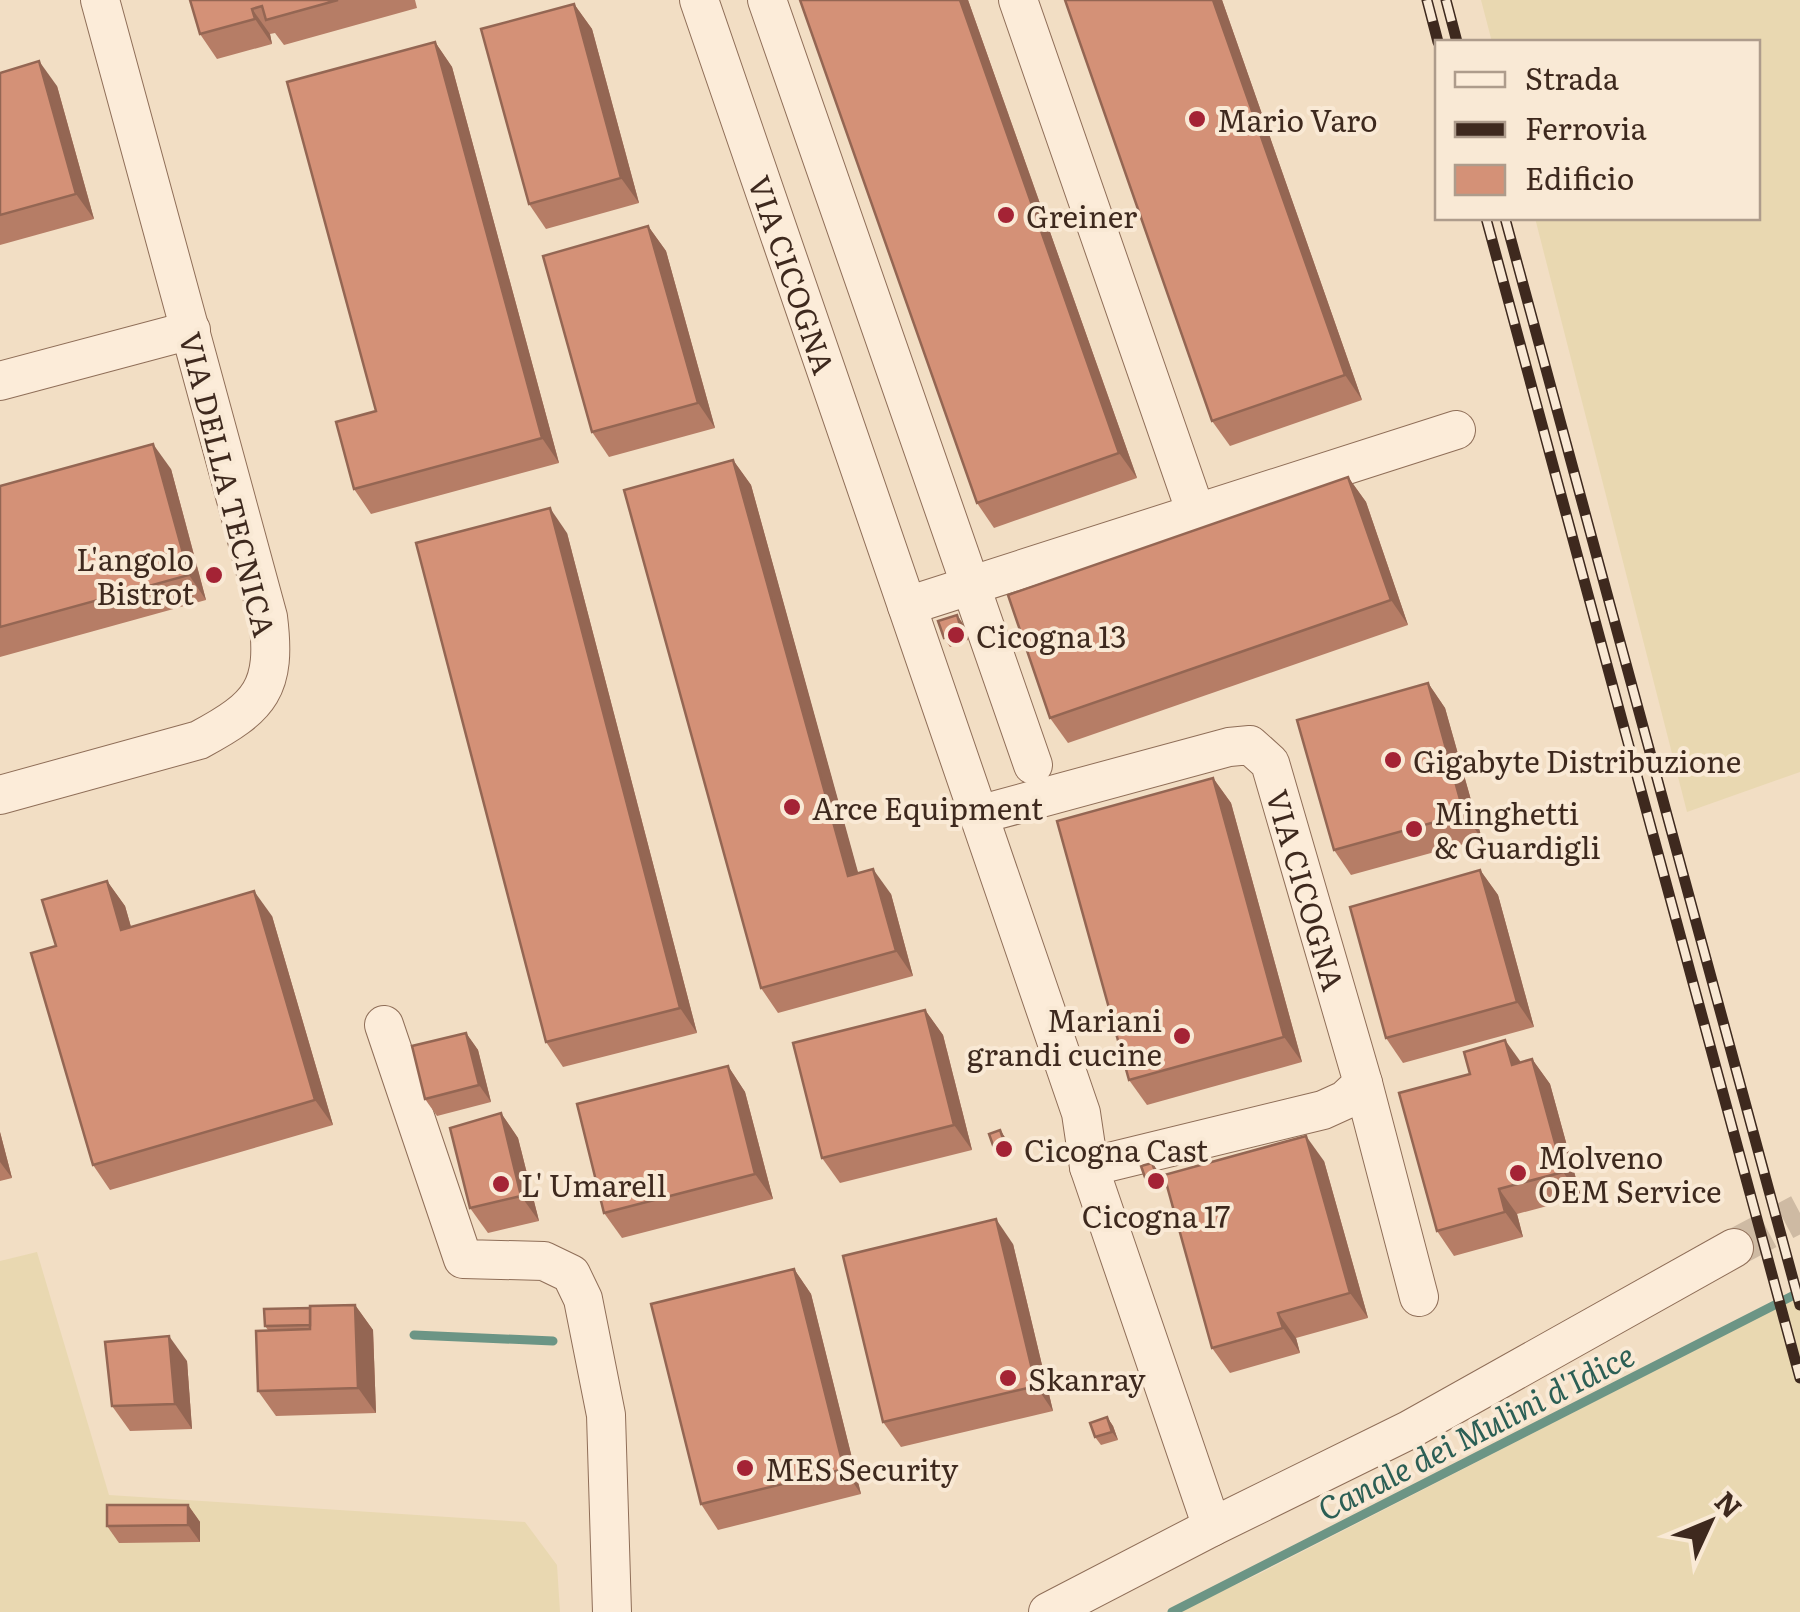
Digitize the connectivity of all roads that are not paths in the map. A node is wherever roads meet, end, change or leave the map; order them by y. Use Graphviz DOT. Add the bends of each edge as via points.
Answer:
graph roads {
  1 [pos="100,0"];
  2 [pos="699,0"];
  3 [pos="767,0"];
  4 [pos="1018,0"];
  5 [pos="191,330"];
  6 [pos="0,382"];
  7 [pos="1456,430"];
  8 [pos="1196,513"];
  9 [pos="970,585"];
  10 [pos="906,606"];
  11 [pos="1033,765"];
  12 [pos="0,795"];
  13 [pos="978,816"];
  14 [pos="384,1025"];
  15 [pos="1363,1083"];
  16 [pos="1089,1167"];
  17 [pos="1734,1248"];
  18 [pos="1419,1298"];
  19 [pos="1212,1526"];
  20 [pos="612,1612"];
  21 [pos="1048,1612"];
  1 -- 5 [label="street, VIA DELLA TECNICA"];
  2 -- 10 [label="street, VIA CICOGNA"];
  3 -- 9 [label="street"];
  4 -- 8 [label="street"];
  5 -- 6 [label="street"];
  5 -- 12 [label="street, VIA DELLA TECNICA" via="268,616 271,666 264,691 224,728 199,740"];
  7 -- 8 [label="street"];
  8 -- 9 [label="street"];
  9 -- 10 [label="street"];
  9 -- 11 [label="street"];
  10 -- 13 [label="street, VIA CICOGNA"];
  13 -- 15 [label="street, VIA CICOGNA" via="1250,745 1270,763"];
  13 -- 16 [label="street, VIA CICOGNA" via="1081,1114"];
  14 -- 20 [label="street" via="463,1259 544,1261 571,1274 583,1299 606,1416"];
  15 -- 16 [label="street" via="1323,1110"];
  15 -- 18 [label="street, VIA CICOGNA"];
  16 -- 19 [label="street, VIA CICOGNA"];
  17 -- 19 [label="street" via="1408,1430"];
  19 -- 21 [label="street"];
}
